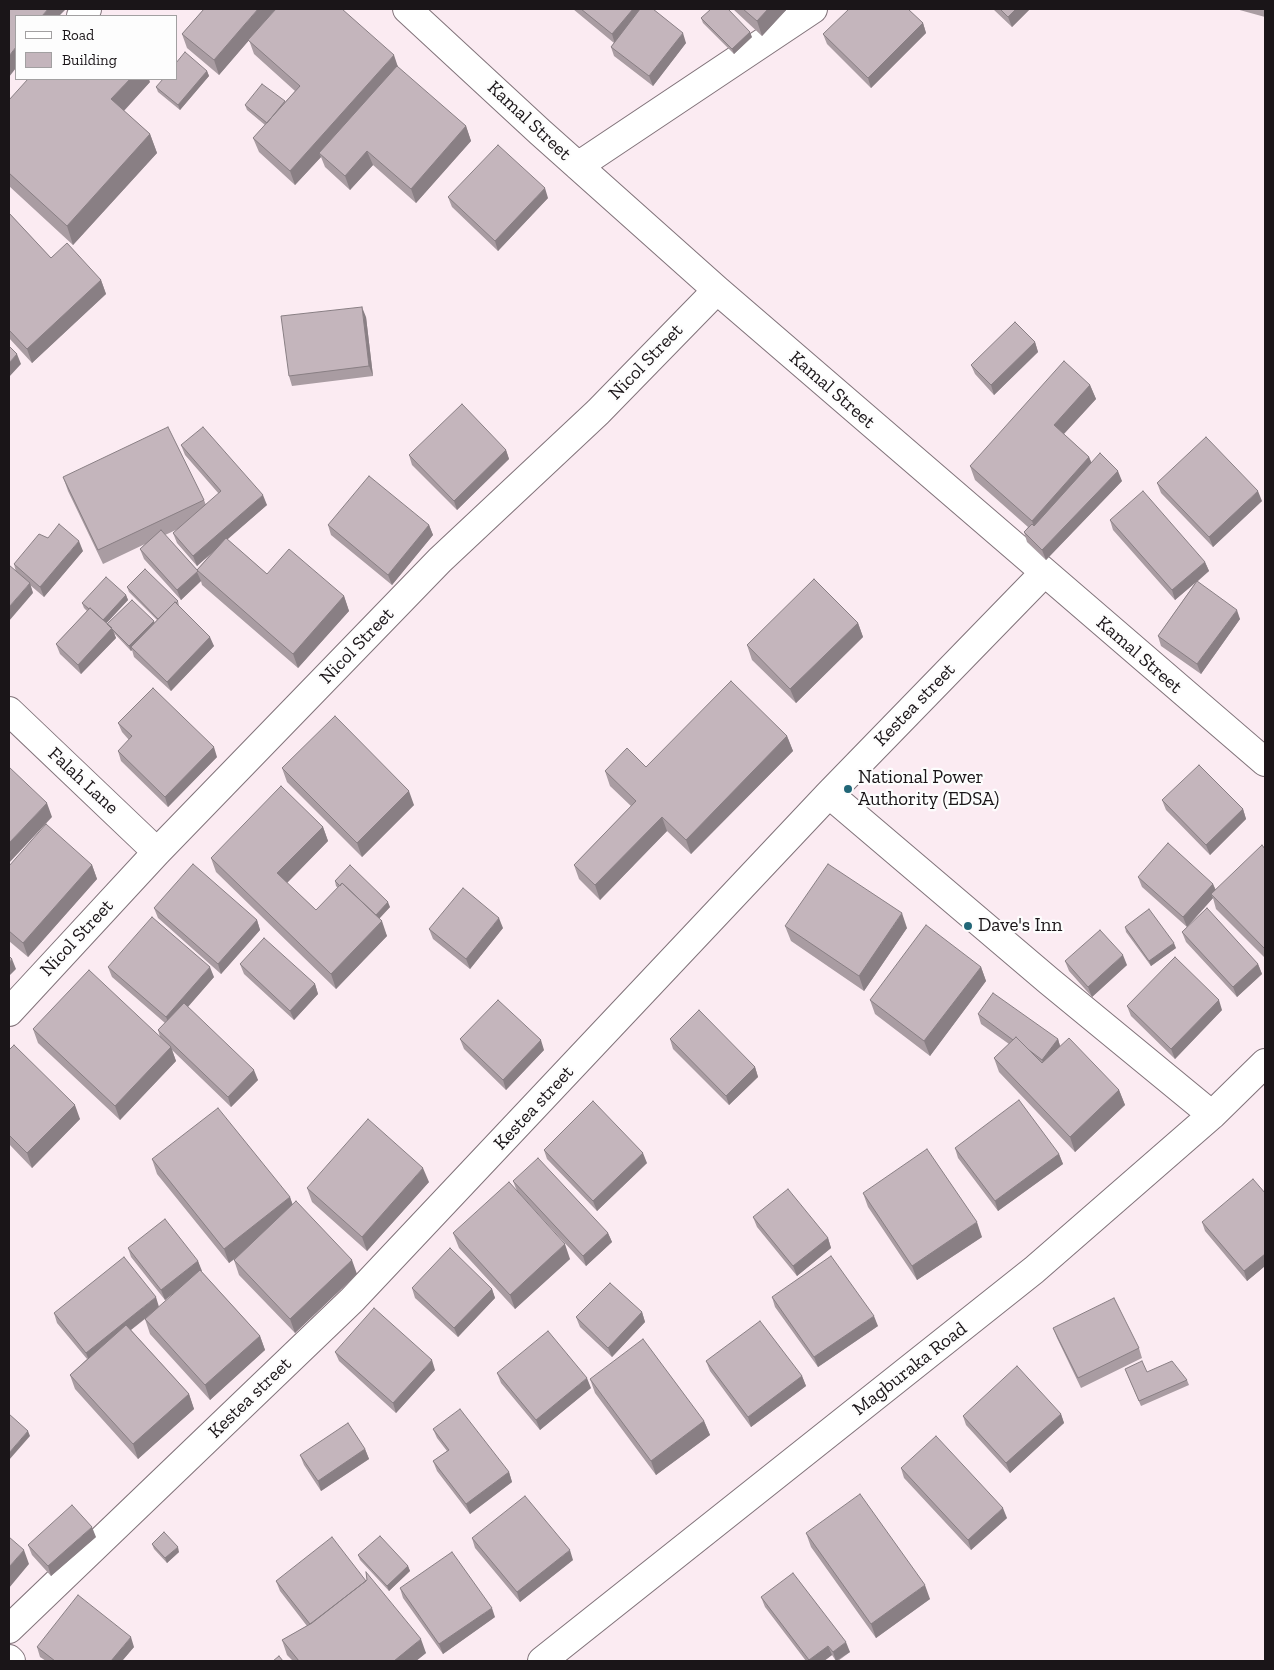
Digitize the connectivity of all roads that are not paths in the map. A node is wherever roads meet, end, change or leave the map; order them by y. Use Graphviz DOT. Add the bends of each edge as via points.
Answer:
graph roads {
  1 [pos="407,9"];
  2 [pos="813,9"];
  3 [pos="578,166"];
  4 [pos="717,290"];
  5 [pos="1044,573"];
  6 [pos="9,711"];
  7 [pos="1265,762"];
  8 [pos="829,794"];
  9 [pos="158,852"];
  10 [pos="9,1012"];
  11 [pos="1265,1063"];
  12 [pos="1212,1115"];
  13 [pos="9,1629"];
  14 [pos="542,1661"];
  1 -- 3 [label="street, Kamal Street"];
  2 -- 3 [label="street"];
  3 -- 4 [label="street, Kamal Street"];
  4 -- 5 [label="street, Kamal Street"];
  4 -- 9 [label="street, Nicol Street" via="598,412 440,560"];
  5 -- 7 [label="street, Kamal Street"];
  5 -- 8 [label="street, Kestea street"];
  6 -- 9 [label="street, Falah Lane"];
  8 -- 12 [label="street"];
  8 -- 13 [label="street, Kestea street" via="352,1300"];
  9 -- 10 [label="street, Nicol Street"];
  11 -- 12 [label="street, Magburaka Road"];
  12 -- 14 [label="street, Magburaka Road" via="1034,1270"];
}
